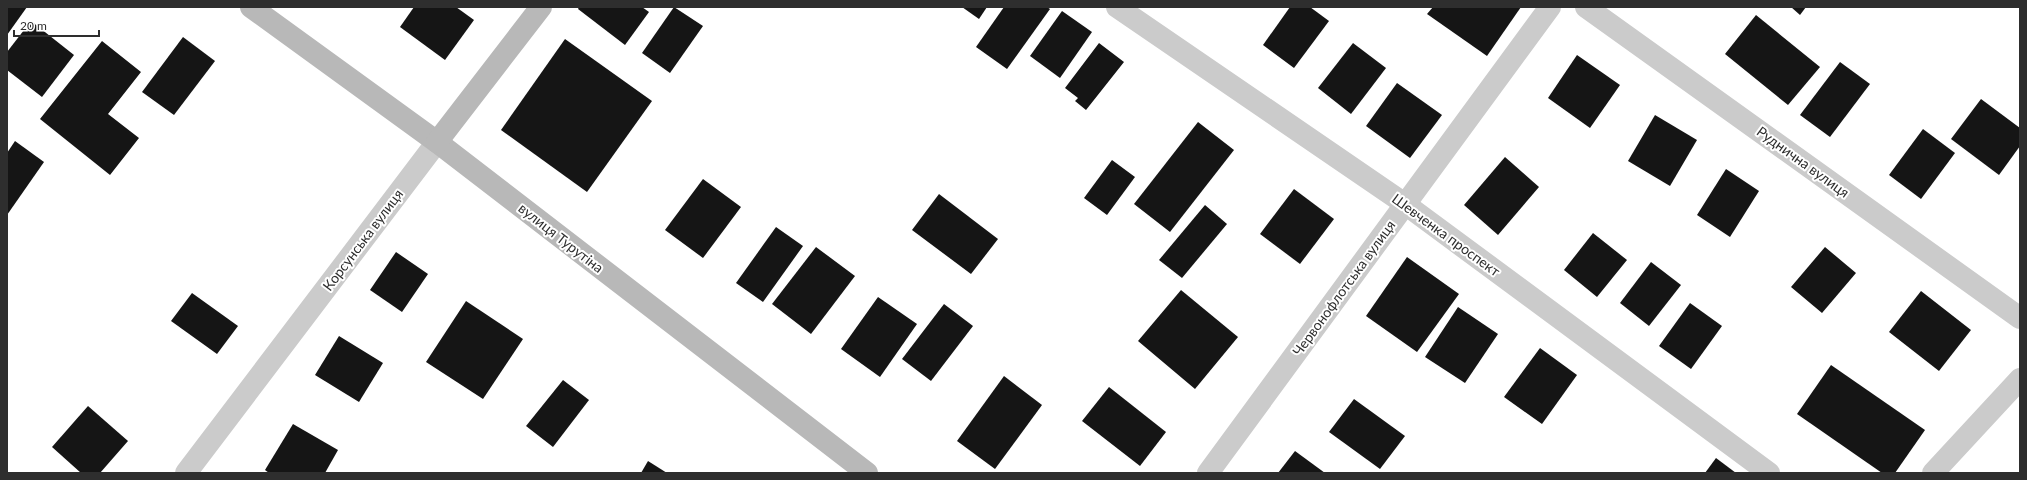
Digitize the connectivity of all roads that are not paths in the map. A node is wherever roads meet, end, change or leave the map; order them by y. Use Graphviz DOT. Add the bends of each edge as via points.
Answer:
graph roads {
  1 [pos="251,7"];
  2 [pos="541,7"];
  3 [pos="1117,7"];
  4 [pos="1550,7"];
  5 [pos="1586,7"];
  6 [pos="437,142"];
  7 [pos="1405,204"];
  8 [pos="2020,318"];
  9 [pos="2020,379"];
  10 [pos="186,473"];
  11 [pos="867,473"];
  12 [pos="1208,473"];
  13 [pos="1769,473"];
  14 [pos="1933,473"];
  1 -- 6 [label="street, вулиця Турутіна"];
  2 -- 6 [label="street, Корсунська вулиця"];
  3 -- 7 [label="street, Шевченка проспект"];
  4 -- 7 [label="street, Червонофлотська вулиця"];
  5 -- 8 [label="street, Руднична вулиця"];
  6 -- 10 [label="street, Корсунська вулиця"];
  6 -- 11 [label="street, вулиця Турутіна"];
  7 -- 12 [label="street, Червонофлотська вулиця"];
  7 -- 13 [label="street, Шевченка проспект"];
  9 -- 14 [label="street"];
}
